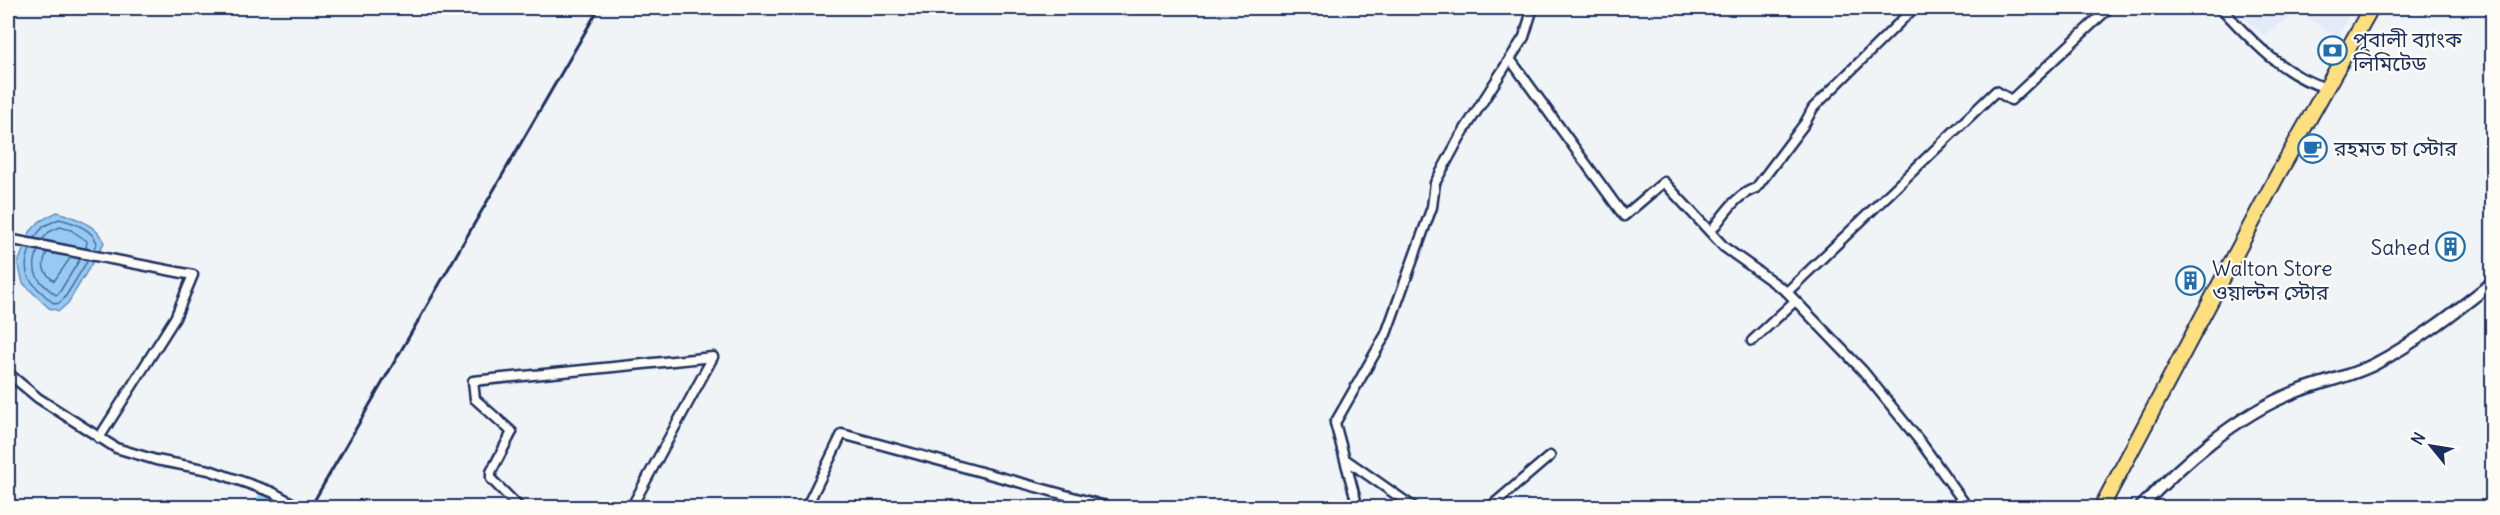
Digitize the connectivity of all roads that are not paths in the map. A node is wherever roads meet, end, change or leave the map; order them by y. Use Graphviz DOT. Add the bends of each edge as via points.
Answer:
graph roads {
  1 [pos="1527,8"];
  2 [pos="1914,8"];
  3 [pos="2109,8"];
  4 [pos="2222,8"];
  5 [pos="2371,8"];
  6 [pos="1509,59"];
  7 [pos="2327,88"];
  8 [pos="1710,232"];
  9 [pos="8,239"];
  10 [pos="2493,283"];
  11 [pos="1787,292"];
  12 [pos="1795,301"];
  13 [pos="1752,340"];
  14 [pos="8,373"];
  15 [pos="99,438"];
  16 [pos="1550,456"];
  17 [pos="1346,459"];
  18 [pos="260,507"];
  19 [pos="266,507"];
  20 [pos="301,507"];
  21 [pos="520,507"];
  22 [pos="631,507"];
  23 [pos="806,507"];
  24 [pos="1113,507"];
  25 [pos="1358,507"];
  26 [pos="1415,507"];
  27 [pos="1489,507"];
  28 [pos="1968,507"];
  29 [pos="2102,507"];
  30 [pos="2140,507"];
  1 -- 6 [label="street" via="1531,14 1524,37"];
  2 -- 8 [label="street" via="1813,108 1756,188 1733,202"];
  3 -- 11 [label="street" via="2011,100 1996,91"];
  4 -- 7 [label="street" via="2282,66"];
  5 -- 7 [label="highway"];
  6 -- 8 [label="street" via="1624,216 1664,182"];
  6 -- 17 [label="street" via="1435,183 1432,207 1386,334 1335,423"];
  7 -- 29 [label="highway"];
  8 -- 11 [label="street" via="1724,247"];
  9 -- 15 [label="street" via="193,275 176,318"];
  10 -- 30 [label="street" via="2425,334 2374,365 2291,394 2224,431"];
  11 -- 12 [label="street"];
  12 -- 13 [label="street"];
  12 -- 28 [label="street" via="1863,371"];
  14 -- 15 [label="street"];
  15 -- 20 [label="street" via="116,448 208,470 262,488"];
  16 -- 27 [label="street"];
  17 -- 25 [label="street"];
  17 -- 26 [label="street"];
  18 -- 19 [label="street"];
  21 -- 22 [label="street" via="491,479 512,432 475,399 473,381 713,357"];
  23 -- 24 [label="street" via="842,434"];
}
